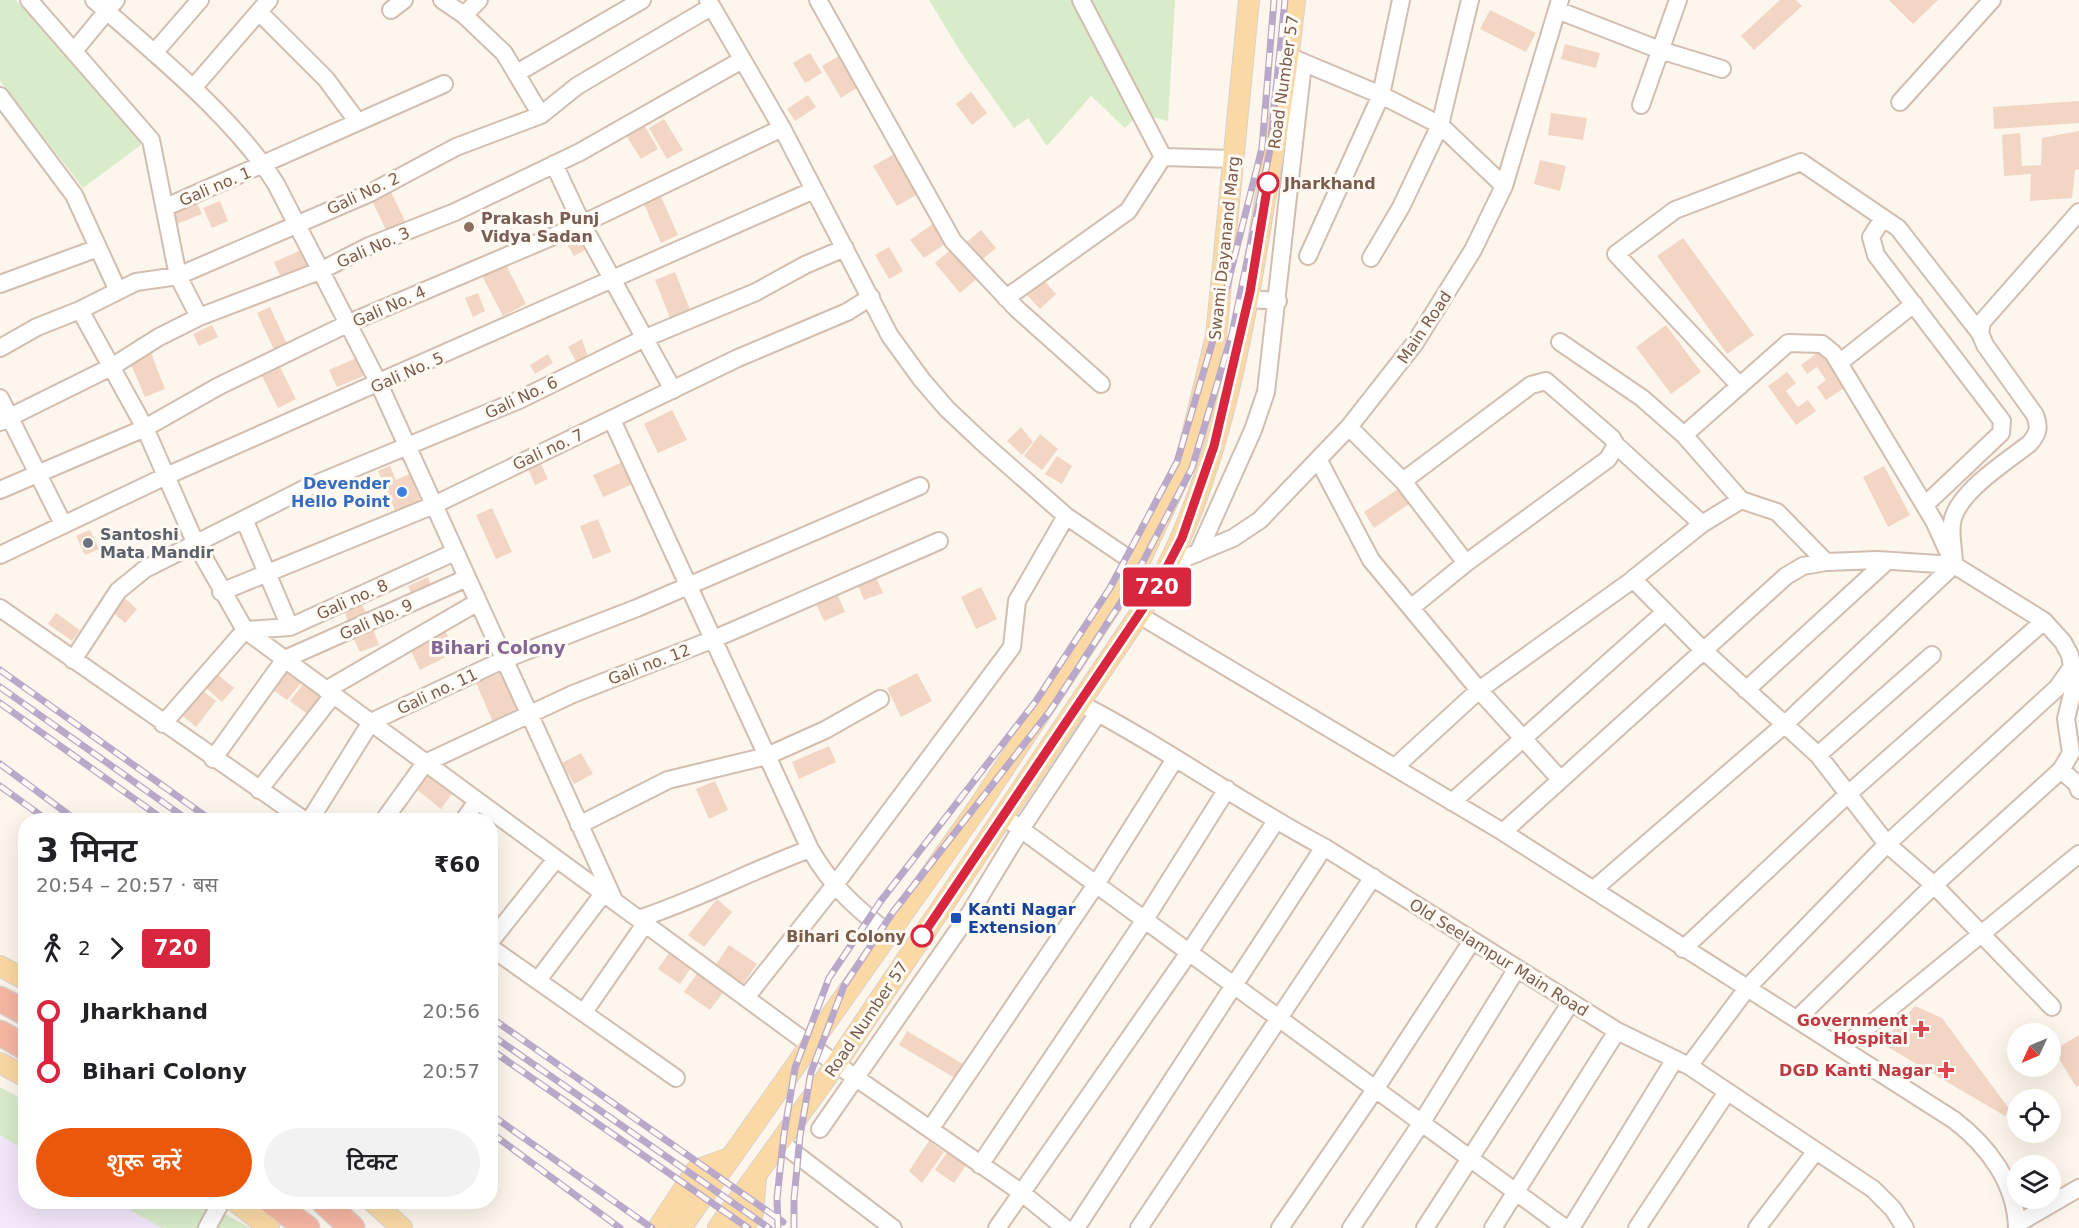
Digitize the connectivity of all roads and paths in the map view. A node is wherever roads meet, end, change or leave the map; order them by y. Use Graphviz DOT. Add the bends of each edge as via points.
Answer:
graph roads {
  1 [pos="29,0"];
  2 [pos="200,0"];
  3 [pos="442,0"];
  4 [pos="479,0"];
  5 [pos="642,0"];
  6 [pos="818,0"];
  7 [pos="1081,0"];
  8 [pos="1249,0"];
  9 [pos="1295,0"];
  10 [pos="1401,0"];
  11 [pos="1470,0"];
  12 [pos="1678,0"];
  13 [pos="1992,0"];
  14 [pos="105,4"];
  15 [pos="710,4"];
  16 [pos="1558,5"];
  17 [pos="264,6"];
  18 [pos="464,15"];
  19 [pos="1660,50"];
  20 [pos="74,51"];
  21 [pos="154,53"];
  22 [pos="742,60"];
  23 [pos="1296,60"];
  24 [pos="1722,69"];
  25 [pos="517,73"];
  26 [pos="444,84"];
  27 [pos="193,88"];
  28 [pos="1382,95"];
  29 [pos="0,96"];
  30 [pos="1900,102"];
  31 [pos="1641,105"];
  32 [pos="541,115"];
  33 [pos="357,121"];
  34 [pos="1440,124"];
  35 [pos="782,128"];
  36 [pos="1162,157"];
  37 [pos="1233,159"];
  38 [pos="554,164"];
  39 [pos="264,165"];
  40 [pos="1504,186"];
  41 [pos="814,190"];
  42 [pos="166,207"];
  43 [pos="2079,212"];
  44 [pos="1882,218"];
  45 [pos="294,224"];
  46 [pos="582,224"];
  47 [pos="98,248"];
  48 [pos="845,248"];
  49 [pos="1308,256"];
  50 [pos="1371,258"];
  51 [pos="322,270"];
  52 [pos="178,276"];
  53 [pos="613,279"];
  54 [pos="0,284"];
  55 [pos="118,291"];
  56 [pos="871,297"];
  57 [pos="1006,298"];
  58 [pos="1248,299"];
  59 [pos="1278,301"];
  60 [pos="1914,304"];
  61 [pos="80,310"];
  62 [pos="199,317"];
  63 [pos="349,323"];
  64 [pos="1980,333"];
  65 [pos="643,339"];
  66 [pos="1560,342"];
  67 [pos="0,348"];
  68 [pos="1839,363"];
  69 [pos="113,366"];
  70 [pos="379,384"];
  71 [pos="1101,384"];
  72 [pos="1740,386"];
  73 [pos="673,390"];
  74 [pos="0,398"];
  75 [pos="5,420"];
  76 [pos="612,420"];
  77 [pos="1349,427"];
  78 [pos="145,429"];
  79 [pos="1684,435"];
  80 [pos="1616,445"];
  81 [pos="407,447"];
  82 [pos="1318,459"];
  83 [pos="39,475"];
  84 [pos="164,477"];
  85 [pos="1403,481"];
  86 [pos="920,486"];
  87 [pos="0,490"];
  88 [pos="1741,500"];
  89 [pos="434,505"];
  90 [pos="1924,505"];
  91 [pos="1066,516"];
  92 [pos="244,519"];
  93 [pos="63,524"];
  94 [pos="1702,524"];
  95 [pos="939,541"];
  96 [pos="195,542"];
  97 [pos="455,552"];
  98 [pos="1198,553"];
  99 [pos="0,555"];
  100 [pos="1887,561"];
  101 [pos="1827,562"];
  102 [pos="1466,563"];
  103 [pos="1138,565"];
  104 [pos="1168,565"];
  105 [pos="1954,565"];
  106 [pos="268,574"];
  107 [pos="467,578"];
  108 [pos="1635,578"];
  109 [pos="689,584"];
  110 [pos="221,592"];
  111 [pos="478,602"];
  112 [pos="1412,607"];
  113 [pos="0,608"];
  114 [pos="1665,612"];
  115 [pos="1139,615"];
  116 [pos="1104,616"];
  117 [pos="2044,621"];
  118 [pos="290,627"];
  119 [pos="245,630"];
  120 [pos="714,639"];
  121 [pos="1702,649"];
  122 [pos="1932,655"];
  123 [pos="285,659"];
  124 [pos="74,660"];
  125 [pos="503,660"];
  126 [pos="2072,667"];
  127 [pos="1479,690"];
  128 [pos="1746,690"];
  129 [pos="330,692"];
  130 [pos="880,699"];
  131 [pos="1079,703"];
  132 [pos="1098,713"];
  133 [pos="528,715"];
  134 [pos="371,722"];
  135 [pos="163,724"];
  136 [pos="1784,725"];
  137 [pos="1523,739"];
  138 [pos="1818,755"];
  139 [pos="767,756"];
  140 [pos="213,759"];
  141 [pos="1175,759"];
  142 [pos="425,763"];
  143 [pos="1395,768"];
  144 [pos="2061,770"];
  145 [pos="1560,779"];
  146 [pos="1227,789"];
  147 [pos="259,790"];
  148 [pos="2079,790"];
  149 [pos="1847,795"];
  150 [pos="477,801"];
  151 [pos="1452,802"];
  152 [pos="294,813"];
  153 [pos="314,813"];
  154 [pos="389,813"];
  155 [pos="469,813"];
  156 [pos="493,813"];
  157 [pos="498,816"];
  158 [pos="1003,816"];
  159 [pos="1276,821"];
  160 [pos="579,825"];
  161 [pos="1021,830"];
  162 [pos="1503,831"];
  163 [pos="1887,844"];
  164 [pos="1324,847"];
  165 [pos="810,849"];
  166 [pos="2079,854"];
  167 [pos="556,859"];
  168 [pos="1373,877"];
  169 [pos="1934,885"];
  170 [pos="834,886"];
  171 [pos="1095,886"];
  172 [pos="1594,889"];
  173 [pos="609,899"];
  174 [pos="1144,921"];
  175 [pos="641,922"];
  176 [pos="498,932"];
  177 [pos="1980,933"];
  178 [pos="889,934"];
  179 [pos="1472,941"];
  180 [pos="1683,949"];
  181 [pos="498,952"];
  182 [pos="1188,954"];
  183 [pos="0,966"];
  184 [pos="1516,970"];
  185 [pos="18,976"];
  186 [pos="538,980"];
  187 [pos="1233,987"];
  188 [pos="1748,987"];
  189 [pos="747,996"];
  190 [pos="0,999"];
  191 [pos="1571,1002"];
  192 [pos="2052,1007"];
  193 [pos="18,1009"];
  194 [pos="584,1012"];
  195 [pos="1798,1018"];
  196 [pos="1279,1020"];
  197 [pos="1617,1031"];
  198 [pos="0,1032"];
  199 [pos="18,1043"];
  200 [pos="810,1044"];
  201 [pos="1843,1047"];
  202 [pos="1687,1059"];
  203 [pos="0,1063"];
  204 [pos="836,1064"];
  205 [pos="18,1073"];
  206 [pos="676,1078"];
  207 [pos="857,1078"];
  208 [pos="1376,1088"];
  209 [pos="1727,1092"];
  210 [pos="1422,1122"];
  211 [pos="931,1128"];
  212 [pos="820,1129"];
  213 [pos="780,1142"];
  214 [pos="1816,1151"];
  215 [pos="729,1158"];
  216 [pos="1472,1158"];
  217 [pos="980,1165"];
  218 [pos="757,1175"];
  219 [pos="2079,1188"];
  220 [pos="1518,1191"];
  221 [pos="1022,1193"];
  222 [pos="217,1209"];
  223 [pos="245,1209"];
  224 [pos="281,1209"];
  225 [pos="332,1209"];
  226 [pos="381,1209"];
  227 [pos="2017,1226"];
  228 [pos="207,1228"];
  229 [pos="269,1228"];
  230 [pos="307,1228"];
  231 [pos="352,1228"];
  232 [pos="402,1228"];
  233 [pos="658,1228"];
  234 [pos="681,1228"];
  235 [pos="718,1228"];
  236 [pos="741,1228"];
  237 [pos="893,1228"];
  238 [pos="997,1228"];
  239 [pos="1065,1228"];
  240 [pos="1076,1228"];
  241 [pos="1139,1228"];
  242 [pos="1280,1228"];
  243 [pos="1351,1228"];
  244 [pos="1425,1228"];
  245 [pos="1493,1228"];
  246 [pos="1565,1228"];
  247 [pos="1570,1228"];
  248 [pos="1636,1228"];
  249 [pos="1757,1228"];
  250 [pos="1905,1228"];
  1 -- 20 [label="street"];
  2 -- 21 [label="street"];
  3 -- 18 [label="street"];
  4 -- 18 [label="street"];
  5 -- 25 [label="street"];
  6 -- 57 [label="street" via="953,241"];
  7 -- 36 [label="street"];
  8 -- 37 [label="main road, Swami Dayanand Marg"];
  9 -- 23 [label="main road, Road Number 57"];
  10 -- 28 [label="street"];
  11 -- 34 [label="street"];
  12 -- 19 [label="street"];
  13 -- 30 [label="street"];
  14 -- 20 [label="street"];
  14 -- 21 [label="street"];
  15 -- 22 [label="street"];
  15 -- 32 [label="street, Gali No. 2" via="577,86"];
  16 -- 19 [label="street"];
  16 -- 40 [label="street, Main Road"];
  17 -- 27 [label="street"];
  17 -- 33 [label="street"];
  18 -- 25 [label="street" via="504,53"];
  19 -- 24 [label="street"];
  19 -- 31 [label="street"];
  20 -- 42 [label="street" via="151,140"];
  21 -- 27 [label="street"];
  22 -- 35 [label="street"];
  22 -- 38 [label="street, Gali No. 3"];
  23 -- 28 [label="street"];
  23 -- 58 [label="main road, Road Number 57"];
  23 -- 59 [label="street"];
  25 -- 32 [label="street"];
  26 -- 33 [label="street, Gali no. 1"];
  27 -- 39 [label="street"];
  28 -- 34 [label="street"];
  28 -- 49 [label="street"];
  29 -- 47 [label="street" via="74,195"];
  32 -- 45 [label="street, Gali No. 2" via="456,147 370,193"];
  33 -- 39 [label="street, Gali no. 1"];
  34 -- 40 [label="street"];
  34 -- 50 [label="street" via="1401,207"];
  35 -- 41 [label="street"];
  35 -- 46 [label="street, Gali No. 4"];
  36 -- 37 [label="street"];
  36 -- 57 [label="street" via="1128,211"];
  37 -- 103 [label="main road, Swami Dayanand Marg" via="1216,336 1185,464"];
  38 -- 46 [label="street"];
  38 -- 51 [label="street, Gali No. 3"];
  39 -- 42 [label="street, Gali no. 1"];
  39 -- 45 [label="street"];
  40 -- 77 [label="street, Main Road" via="1473,250 1440,305"];
  41 -- 48 [label="street"];
  41 -- 53 [label="street, Gali No. 5"];
  42 -- 52 [label="street"];
  43 -- 64 [label="street" via="1982,322"];
  44 -- 60 [label="street" via="1871,237 1876,255"];
  44 -- 64 [label="street" via="1898,228"];
  44 -- 72 [label="street" via="1801,162 1675,210 1616,254"];
  45 -- 51 [label="street"];
  45 -- 52 [label="street, Gali No. 2"];
  46 -- 53 [label="street"];
  46 -- 63 [label="street, Gali No. 4"];
  47 -- 54 [label="street"];
  47 -- 55 [label="street"];
  48 -- 56 [label="street"];
  48 -- 65 [label="street, Gali No. 6" via="756,292"];
  51 -- 62 [label="street, Gali No. 3"];
  51 -- 63 [label="street"];
  52 -- 55 [label="street, Gali No. 2" via="136,282"];
  52 -- 62 [label="street"];
  53 -- 65 [label="street"];
  53 -- 70 [label="street, Gali No. 5"];
  55 -- 61 [label="street, Gali No. 2"];
  56 -- 73 [label="street, Gali no. 7" via="847,312"];
  56 -- 91 [label="street" via="890,336 947,409"];
  57 -- 71 [label="street"];
  58 -- 59 [label="street"];
  58 -- 104 [label="main road, Road Number 57" via="1214,446 1182,538"];
  59 -- 98 [label="street" via="1266,392"];
  60 -- 68 [label="street"];
  60 -- 90 [label="street" via="2002,421 2001,433"];
  61 -- 67 [label="street, Gali No. 2" via="37,327"];
  61 -- 69 [label="street"];
  62 -- 69 [label="street, Gali No. 3"];
  63 -- 70 [label="street"];
  63 -- 78 [label="street, Gali No. 4" via="219,386"];
  64 -- 105 [label="street" via="2039,426 2029,444 1967,494 1958,506 1952,522"];
  65 -- 73 [label="street"];
  65 -- 81 [label="street, Gali No. 6" via="519,400"];
  66 -- 79 [label="street" via="1642,398"];
  68 -- 72 [label="street" via="1822,344 1788,343"];
  68 -- 90 [label="street"];
  69 -- 75 [label="street, Gali No. 3"];
  69 -- 78 [label="street"];
  70 -- 81 [label="street"];
  70 -- 84 [label="street, Gali No. 5"];
  72 -- 79 [label="street"];
  73 -- 76 [label="street, Gali no. 7"];
  74 -- 75 [label="street"];
  75 -- 83 [label="street"];
  76 -- 89 [label="street, Gali no. 7"];
  76 -- 109 [label="street"];
  77 -- 82 [label="street, Main Road"];
  77 -- 85 [label="street"];
  78 -- 83 [label="street, Gali No. 4"];
  78 -- 84 [label="street"];
  79 -- 88 [label="street"];
  80 -- 85 [label="street" via="1555,386 1538,382"];
  80 -- 94 [label="street"];
  80 -- 102 [label="street" via="1608,459"];
  81 -- 89 [label="street"];
  81 -- 92 [label="street, Gali No. 6" via="306,488"];
  82 -- 98 [label="street, Main Road" via="1260,520 1233,538"];
  82 -- 112 [label="street" via="1371,560"];
  83 -- 87 [label="street, Gali No. 4"];
  83 -- 93 [label="street"];
  84 -- 93 [label="street, Gali No. 5"];
  84 -- 96 [label="street"];
  85 -- 102 [label="street"];
  86 -- 109 [label="street, Gali no. 11"];
  88 -- 94 [label="street"];
  88 -- 101 [label="street" via="1777,512"];
  89 -- 97 [label="street"];
  89 -- 106 [label="street, Gali no. 7"];
  90 -- 105 [label="street"];
  91 -- 103 [label="street"];
  91 -- 170 [label="street" via="1017,601 1012,647"];
  92 -- 96 [label="street, Gali No. 6"];
  92 -- 106 [label="street"];
  93 -- 99 [label="street, Gali No. 5"];
  94 -- 108 [label="street"];
  95 -- 120 [label="street, Gali no. 12"];
  96 -- 110 [label="street"];
  96 -- 124 [label="street, Gali No. 6" via="130,579"];
  97 -- 107 [label="street"];
  97 -- 118 [label="street, Gali no. 8"];
  98 -- 104 [label="street, Main Road"];
  100 -- 101 [label="street"];
  100 -- 105 [label="street"];
  100 -- 128 [label="street"];
  101 -- 121 [label="street" via="1803,566 1786,576"];
  102 -- 112 [label="street"];
  103 -- 116 [label="main road, Swami Dayanand Marg"];
  104 -- 115 [label="main road, Road Number 57"];
  105 -- 117 [label="street"];
  105 -- 136 [label="street"];
  106 -- 110 [label="street, Gali no. 7"];
  106 -- 118 [label="street"];
  107 -- 111 [label="street"];
  107 -- 123 [label="street, Gali No. 9"];
  108 -- 114 [label="street"];
  108 -- 127 [label="street"];
  109 -- 120 [label="street"];
  109 -- 125 [label="street, Gali no. 11"];
  110 -- 119 [label="street"];
  111 -- 125 [label="street"];
  111 -- 129 [label="street"];
  112 -- 127 [label="street"];
  113 -- 124 [label="street"];
  114 -- 121 [label="street"];
  114 -- 137 [label="street"];
  115 -- 131 [label="main road, Road Number 57"];
  115 -- 143 [label="street"];
  116 -- 178 [label="main road, Road Number 57" via="967,824"];
  117 -- 126 [label="street" via="2063,642"];
  117 -- 149 [label="street"];
  118 -- 119 [label="street, Gali no. 8"];
  119 -- 123 [label="street"];
  119 -- 135 [label="street"];
  120 -- 133 [label="street, Gali no. 12"];
  120 -- 139 [label="street"];
  121 -- 128 [label="street"];
  121 -- 145 [label="street"];
  122 -- 138 [label="street"];
  123 -- 129 [label="street"];
  123 -- 140 [label="street"];
  124 -- 135 [label="street"];
  125 -- 133 [label="street"];
  125 -- 134 [label="street, Gali no. 11"];
  126 -- 144 [label="street" via="2073,690 2066,719 2071,753"];
  126 -- 163 [label="street" via="2057,688"];
  127 -- 137 [label="street"];
  127 -- 143 [label="street"];
  128 -- 136 [label="street"];
  129 -- 134 [label="street"];
  129 -- 147 [label="street"];
  130 -- 139 [label="street"];
  131 -- 132 [label="street, Old Seelampur Main Road"];
  131 -- 158 [label="main road, Road Number 57"];
  132 -- 141 [label="street, Old Seelampur Main Road"];
  132 -- 161 [label="street"];
  133 -- 142 [label="street, Gali no. 12"];
  133 -- 160 [label="street"];
  134 -- 142 [label="street"];
  134 -- 153 [label="street"];
  135 -- 140 [label="street"];
  136 -- 138 [label="street"];
  136 -- 172 [label="street"];
  137 -- 145 [label="street"];
  137 -- 151 [label="street"];
  138 -- 149 [label="street"];
  139 -- 160 [label="street" via="668,780"];
  139 -- 165 [label="street"];
  140 -- 147 [label="street"];
  141 -- 146 [label="street, Old Seelampur Main Road"];
  141 -- 171 [label="street"];
  142 -- 150 [label="street"];
  142 -- 154 [label="street, Gali no. 12"];
  143 -- 151 [label="street"];
  144 -- 148 [label="street"];
  144 -- 169 [label="street"];
  145 -- 162 [label="street"];
  146 -- 159 [label="street, Old Seelampur Main Road"];
  146 -- 174 [label="street"];
  147 -- 152 [label="street"];
  149 -- 163 [label="street"];
  149 -- 180 [label="street"];
  150 -- 155 [label="street"];
  150 -- 156 [label="street"];
  151 -- 162 [label="street"];
  157 -- 167 [label="street"];
  158 -- 161 [label="street"];
  158 -- 204 [label="main road, Road Number 57"];
  159 -- 164 [label="street, Old Seelampur Main Road"];
  159 -- 182 [label="street"];
  160 -- 173 [label="street"];
  161 -- 171 [label="street"];
  161 -- 207 [label="street" via="970,913"];
  162 -- 172 [label="street"];
  163 -- 169 [label="street"];
  163 -- 188 [label="street"];
  164 -- 168 [label="street, Old Seelampur Main Road"];
  164 -- 187 [label="street"];
  165 -- 170 [label="street"];
  165 -- 175 [label="street"];
  166 -- 177 [label="street"];
  167 -- 173 [label="street"];
  167 -- 176 [label="street"];
  168 -- 179 [label="street, Old Seelampur Main Road"];
  168 -- 196 [label="street"];
  169 -- 177 [label="street"];
  169 -- 195 [label="street"];
  170 -- 178 [label="street"];
  170 -- 189 [label="street"];
  171 -- 174 [label="street"];
  171 -- 211 [label="street"];
  172 -- 180 [label="street"];
  173 -- 175 [label="street"];
  173 -- 186 [label="street"];
  174 -- 182 [label="street"];
  174 -- 217 [label="street"];
  175 -- 189 [label="street"];
  175 -- 194 [label="street"];
  177 -- 192 [label="street"];
  177 -- 201 [label="street"];
  178 -- 200 [label="main road, Road Number 57"];
  179 -- 184 [label="street, Old Seelampur Main Road"];
  179 -- 208 [label="street"];
  180 -- 188 [label="street"];
  181 -- 186 [label="street"];
  182 -- 187 [label="street"];
  182 -- 221 [label="street"];
  183 -- 185 [label="main road"];
  184 -- 191 [label="street, Old Seelampur Main Road"];
  184 -- 210 [label="street"];
  186 -- 194 [label="street"];
  187 -- 196 [label="street"];
  187 -- 240 [label="street"];
  188 -- 195 [label="street"];
  188 -- 202 [label="street"];
  189 -- 200 [label="street"];
  190 -- 193 [label="highway"];
  191 -- 197 [label="street, Old Seelampur Main Road"];
  191 -- 216 [label="street"];
  194 -- 206 [label="street"];
  195 -- 201 [label="street"];
  196 -- 208 [label="street"];
  196 -- 241 [label="street"];
  197 -- 202 [label="street, Old Seelampur Main Road"];
  197 -- 220 [label="street"];
  198 -- 199 [label="highway"];
  200 -- 204 [label="street"];
  200 -- 215 [label="main road, Road Number 57"];
  201 -- 227 [label="street" via="1979,1139 2009,1190"];
  202 -- 209 [label="street, Old Seelampur Main Road"];
  202 -- 247 [label="street"];
  203 -- 205 [label="main road"];
  204 -- 207 [label="street"];
  204 -- 213 [label="main road, Road Number 57"];
  207 -- 211 [label="street"];
  207 -- 212 [label="street"];
  208 -- 210 [label="street"];
  208 -- 242 [label="street"];
  209 -- 214 [label="street, Old Seelampur Main Road"];
  209 -- 248 [label="street"];
  210 -- 216 [label="street"];
  210 -- 243 [label="street"];
  211 -- 217 [label="street"];
  213 -- 218 [label="main road, Road Number 57"];
  213 -- 237 [label="street"];
  214 -- 249 [label="street"];
  214 -- 250 [label="street, Old Seelampur Main Road" via="1873,1188"];
  215 -- 233 [label="main road" via="696,1170"];
  215 -- 234 [label="main road, Road Number 57"];
  216 -- 220 [label="street"];
  216 -- 244 [label="street"];
  217 -- 221 [label="street"];
  218 -- 235 [label="main road, Road Number 57"];
  218 -- 236 [label="main road" via="753,1214"];
  219 -- 227 [label="street"];
  220 -- 245 [label="street"];
  220 -- 246 [label="street"];
  221 -- 238 [label="street"];
  221 -- 239 [label="street"];
  222 -- 228 [label="street"];
  223 -- 229 [label="main road"];
  224 -- 230 [label="highway"];
  225 -- 231 [label="highway"];
  226 -- 232 [label="main road"];
}
